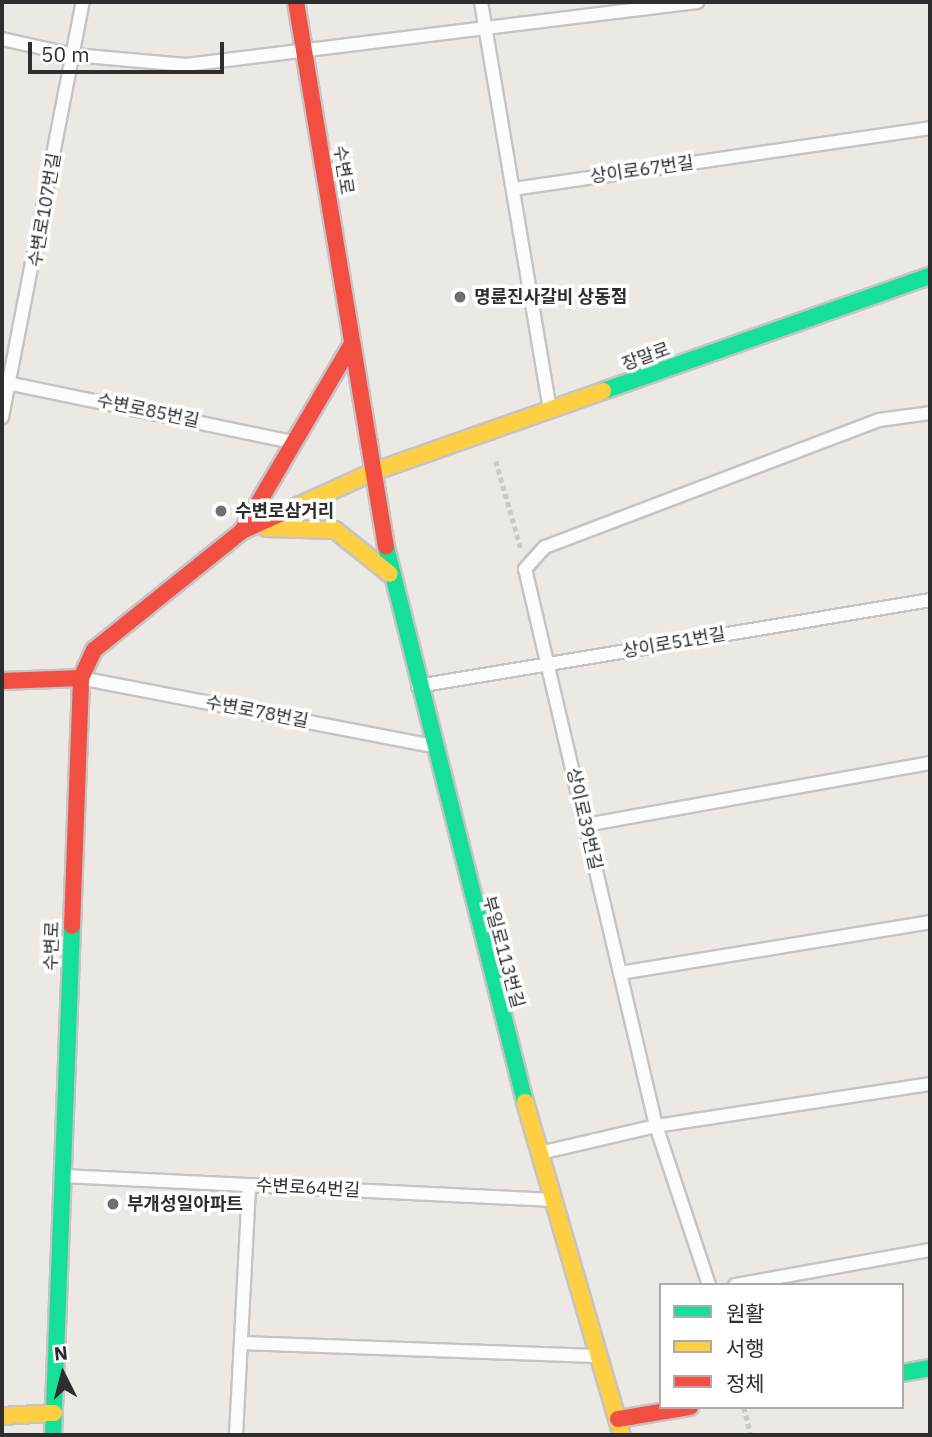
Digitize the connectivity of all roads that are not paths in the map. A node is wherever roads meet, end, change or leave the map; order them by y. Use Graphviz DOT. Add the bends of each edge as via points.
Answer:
graph roads {
  1 [pos="83,2"];
  2 [pos="296,2"];
  3 [pos="481,2"];
  4 [pos="697,2"];
  5 [pos="486,31"];
  6 [pos="2,39"];
  7 [pos="74,55"];
  8 [pos="304,55"];
  9 [pos="930,128"];
  10 [pos="513,189"];
  11 [pos="930,276"];
  12 [pos="351,345"];
  13 [pos="7,382"];
  14 [pos="551,411"];
  15 [pos="930,413"];
  16 [pos="2,417"];
  17 [pos="293,443"];
  18 [pos="373,472"];
  19 [pos="242,531"];
  20 [pos="390,574"];
  21 [pos="930,600"];
  22 [pos="547,665"];
  23 [pos="82,678"];
  24 [pos="2,681"];
  25 [pos="418,686"];
  26 [pos="432,746"];
  27 [pos="930,763"];
  28 [pos="585,825"];
  29 [pos="930,922"];
  30 [pos="620,973"];
  31 [pos="930,1084"];
  32 [pos="656,1126"];
  33 [pos="540,1153"];
  34 [pos="63,1176"];
  35 [pos="249,1185"];
  36 [pos="554,1200"];
  37 [pos="930,1250"];
  38 [pos="708,1283"];
  39 [pos="746,1283"];
  40 [pos="241,1343"];
  41 [pos="599,1356"];
  42 [pos="930,1368"];
  43 [pos="904,1373"];
  44 [pos="678,1409"];
  45 [pos="54,1413"];
  46 [pos="2,1416"];
  47 [pos="618,1419"];
  48 [pos="53,1435"];
  49 [pos="236,1435"];
  50 [pos="622,1435"];
  1 -- 7 [label="lane, 수변로107번길"];
  2 -- 8 [label="street, 수변로"];
  3 -- 5 [label="lane"];
  4 -- 5 [label="lane"];
  5 -- 8 [label="lane"];
  5 -- 10 [label="lane"];
  6 -- 7 [label="lane"];
  7 -- 8 [label="lane" via="186,65"];
  7 -- 13 [label="lane, 수변로107번길"];
  8 -- 12 [label="street, 수변로"];
  9 -- 10 [label="lane, 상이로67번길"];
  10 -- 14 [label="lane"];
  11 -- 14 [label="street, 장말로"];
  12 -- 17 [label="street, 수변로"];
  12 -- 18 [label="street, 수변로"];
  13 -- 16 [label="lane, 수변로107번길"];
  13 -- 17 [label="lane, 수변로85번길"];
  14 -- 18 [label="street, 장말로"];
  15 -- 22 [label="lane, 상이로39번길" via="879,420 545,547 527,564"];
  17 -- 19 [label="street, 수변로"];
  18 -- 19 [label="street, 수변로"];
  18 -- 20 [label="street, 부일로113번길"];
  19 -- 20 [label="street" via="293,524 335,530"];
  19 -- 23 [label="street, 수변로" via="94,650"];
  20 -- 25 [label="street, 부일로113번길"];
  21 -- 22 [label="lane, 상이로51번길"];
  22 -- 25 [label="lane, 상이로51번길"];
  22 -- 28 [label="lane, 상이로39번길"];
  23 -- 24 [label="street"];
  23 -- 26 [label="lane, 수변로78번길"];
  23 -- 34 [label="street, 수변로"];
  25 -- 26 [label="street, 부일로113번길"];
  26 -- 33 [label="street, 부일로113번길"];
  27 -- 28 [label="lane"];
  28 -- 30 [label="lane, 상이로39번길"];
  29 -- 30 [label="lane"];
  30 -- 32 [label="lane, 상이로39번길"];
  31 -- 32 [label="lane"];
  32 -- 33 [label="lane"];
  32 -- 38 [label="lane, 상이로39번길"];
  33 -- 36 [label="street, 부일로113번길"];
  34 -- 35 [label="lane, 수변로64번길"];
  34 -- 45 [label="street, 수변로"];
  35 -- 36 [label="lane, 수변로64번길"];
  35 -- 40 [label="lane"];
  36 -- 41 [label="street, 부일로113번길"];
  37 -- 39 [label="lane"];
  40 -- 41 [label="lane"];
  40 -- 49 [label="lane"];
  41 -- 47 [label="street, 부일로113번길"];
  42 -- 43 [label="street"];
  44 -- 47 [label="street"];
  45 -- 46 [label="street"];
  45 -- 48 [label="street, 수변로"];
  47 -- 50 [label="street, 부일로113번길"];
}
